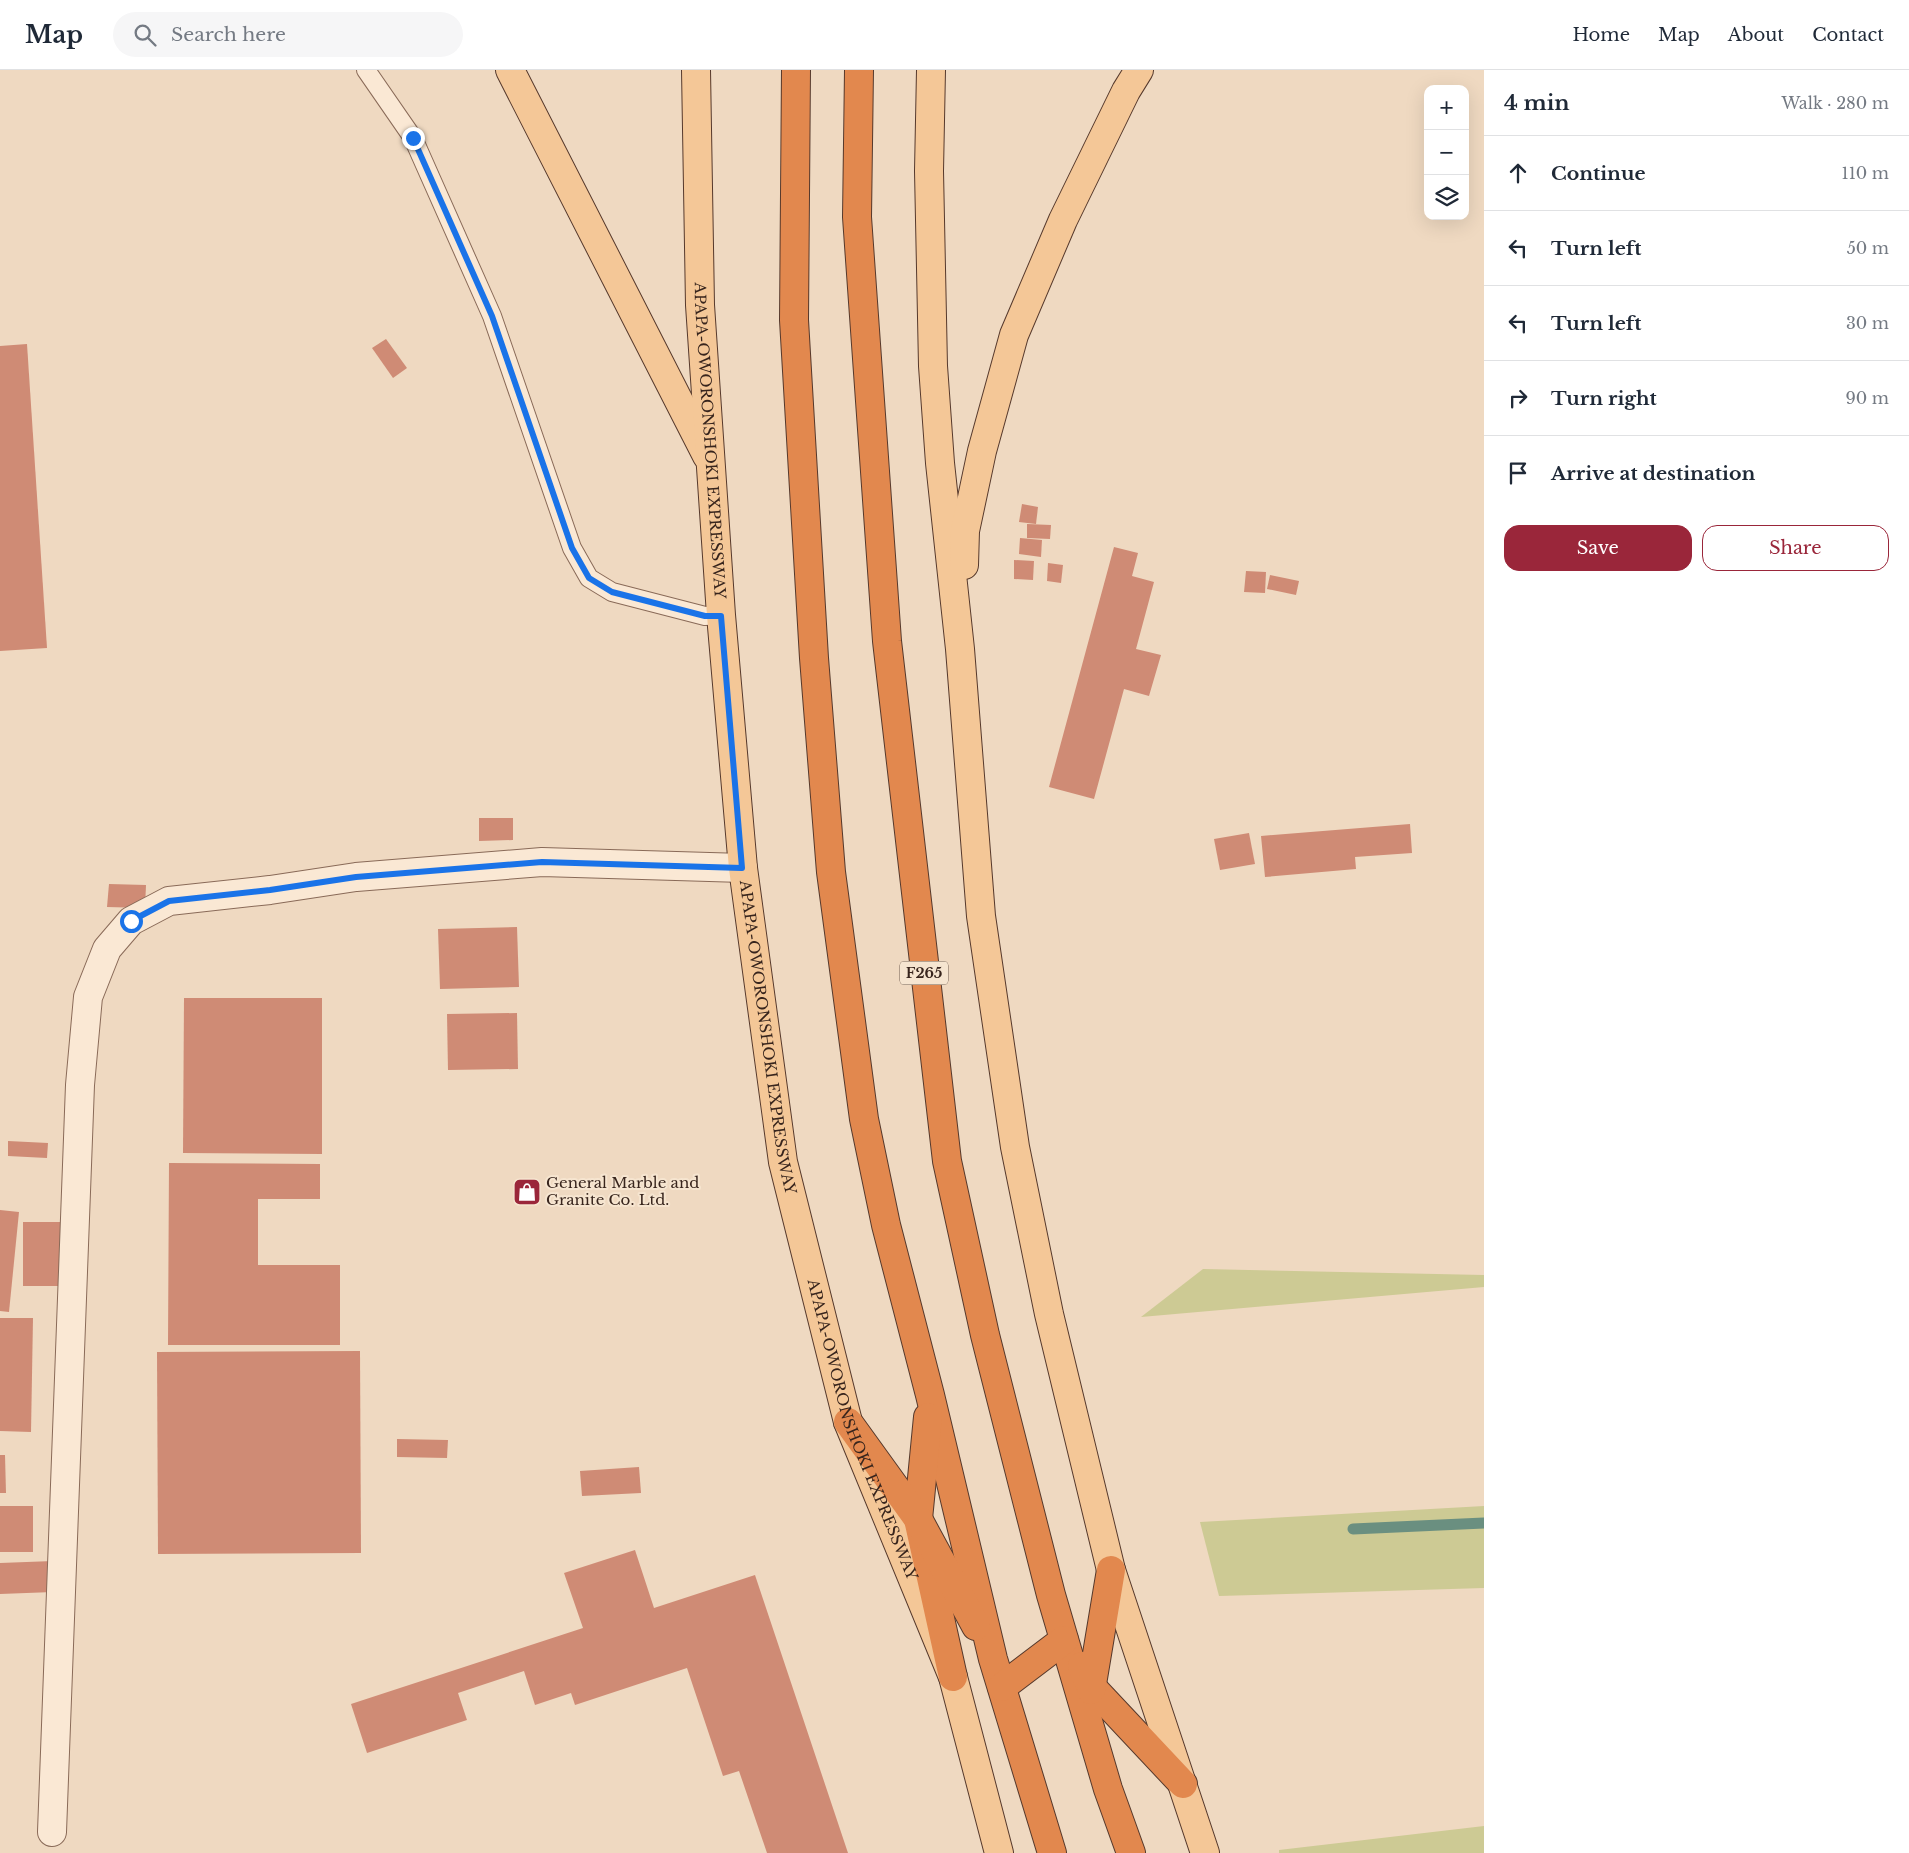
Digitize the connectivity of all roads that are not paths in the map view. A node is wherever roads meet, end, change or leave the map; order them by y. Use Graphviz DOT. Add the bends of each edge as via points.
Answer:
graph roads {
  1 [pos="366,70"];
  2 [pos="510,70"];
  3 [pos="696,70"];
  4 [pos="796,70"];
  5 [pos="859,70"];
  6 [pos="931,70"];
  7 [pos="1140,70"];
  8 [pos="712,468"];
  9 [pos="721,616"];
  10 [pos="960,649"];
  11 [pos="742,868"];
  12 [pos="930,1396"];
  13 [pos="848,1422"];
  14 [pos="918,1519"];
  15 [pos="1111,1570"];
  16 [pos="1051,1595"];
  17 [pos="1064,1640"];
  18 [pos="993,1658"];
  19 [pos="953,1677"];
  20 [pos="1090,1686"];
  21 [pos="1002,1687"];
  22 [pos="1182,1784"];
  23 [pos="1108,1790"];
  24 [pos="52,1832"];
  25 [pos="999,1853"];
  26 [pos="1052,1853"];
  27 [pos="1131,1853"];
  28 [pos="1205,1853"];
  1 -- 9 [label="lane" via="413,138 492,316 572,548 589,578 612,592 705,616"];
  2 -- 8 [label="main road"];
  3 -- 8 [label="main road, APAPA-OWORONSHOKI EXPRESSWAY" via="700,305"];
  4 -- 12 [label="highway" via="794,320 814,658 831,872 864,1119 886,1225"];
  5 -- 16 [label="highway, F265" via="857,217 887,641 947,1161 986,1335"];
  6 -- 10 [label="main road" via="929,171 934,366 940,462"];
  7 -- 10 [label="main road" via="1126,91 1063,220 1014,335 982,451 965,531"];
  8 -- 9 [label="main road, APAPA-OWORONSHOKI EXPRESSWAY"];
  9 -- 11 [label="main road, APAPA-OWORONSHOKI EXPRESSWAY"];
  10 -- 15 [label="main road" via="981,916 1015,1147 1049,1314"];
  11 -- 13 [label="main road, APAPA-OWORONSHOKI EXPRESSWAY" via="783,1162"];
  11 -- 24 [label="street" via="542,862 356,877 169,901 131,921 107,949 88,997 80,1085"];
  12 -- 14 [label="highway"];
  12 -- 18 [label="highway"];
  13 -- 14 [label="highway"];
  13 -- 19 [label="main road, APAPA-OWORONSHOKI EXPRESSWAY"];
  14 -- 18 [label="highway"];
  14 -- 19 [label="highway"];
  15 -- 20 [label="highway"];
  15 -- 22 [label="main road"];
  16 -- 17 [label="highway, F265"];
  16 -- 20 [label="highway"];
  17 -- 21 [label="highway"];
  17 -- 23 [label="highway, F265"];
  18 -- 21 [label="highway"];
  19 -- 25 [label="main road, APAPA-OWORONSHOKI EXPRESSWAY"];
  20 -- 22 [label="highway"];
  20 -- 23 [label="highway"];
  21 -- 26 [label="highway"];
  22 -- 28 [label="main road"];
  23 -- 27 [label="highway, F265"];
}
